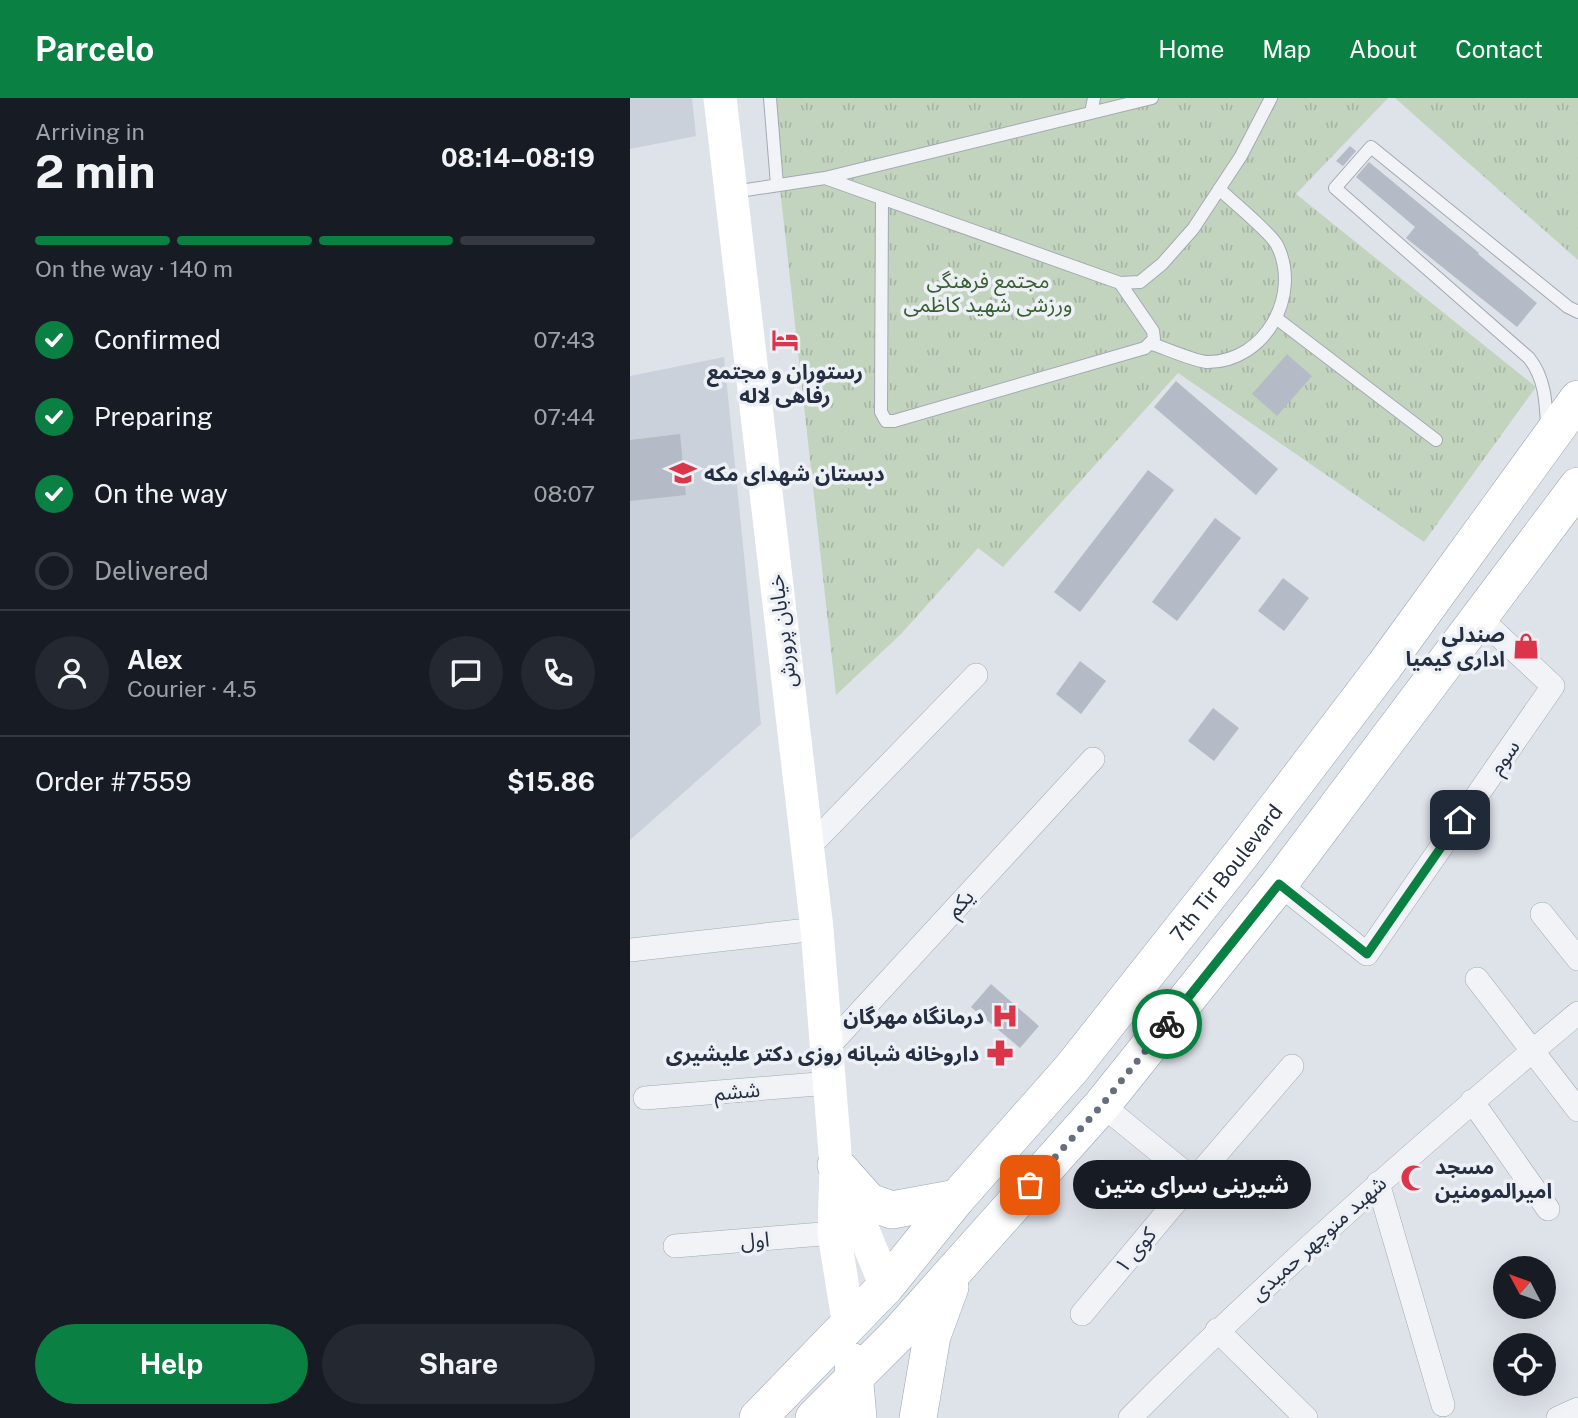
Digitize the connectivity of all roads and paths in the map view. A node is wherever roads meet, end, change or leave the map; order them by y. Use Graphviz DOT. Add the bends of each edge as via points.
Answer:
graph roads {
  1 [pos="720,98"];
  2 [pos="771,98"];
  3 [pos="1094,98"];
  4 [pos="1152,98"];
  5 [pos="1271,98"];
  6 [pos="1091,113"];
  7 [pos="825,178"];
  8 [pos="777,185"];
  9 [pos="1219,189"];
  10 [pos="729,193"];
  11 [pos="882,198"];
  12 [pos="1120,283"];
  13 [pos="1578,312"];
  14 [pos="1276,318"];
  15 [pos="1152,344"];
  16 [pos="1578,399"];
  17 [pos="1436,440"];
  18 [pos="1547,441"];
  19 [pos="1575,501"];
  20 [pos="1480,618"];
  21 [pos="1385,665"];
  22 [pos="975,675"];
  23 [pos="1423,692"];
  24 [pos="1093,759"];
  25 [pos="807,849"];
  26 [pos="1279,884"];
  27 [pos="1542,914"];
  28 [pos="817,929"];
  29 [pos="630,950"];
  30 [pos="1578,959"];
  31 [pos="1477,978"];
  32 [pos="1578,1013"];
  33 [pos="827,1048"];
  34 [pos="1532,1052"];
  35 [pos="1292,1066"];
  36 [pos="830,1083"];
  37 [pos="645,1098"];
  38 [pos="1472,1101"];
  39 [pos="1102,1105"];
  40 [pos="1578,1110"];
  41 [pos="836,1165"];
  42 [pos="1194,1180"];
  43 [pos="1378,1183"];
  44 [pos="957,1198"];
  45 [pos="1548,1209"];
  46 [pos="834,1233"];
  47 [pos="675,1246"];
  48 [pos="958,1265"];
  49 [pos="886,1286"];
  50 [pos="1082,1314"];
  51 [pos="849,1326"];
  52 [pos="1216,1330"];
  53 [pos="897,1335"];
  54 [pos="855,1376"];
  55 [pos="1443,1405"];
  56 [pos="1578,1409"];
  57 [pos="758,1418"];
  58 [pos="814,1418"];
  59 [pos="859,1418"];
  60 [pos="905,1418"];
  61 [pos="918,1418"];
  62 [pos="1130,1418"];
  63 [pos="1307,1418"];
  64 [pos="1558,1418"];
  1 -- 10 [label="street, خیابان پرورش"];
  2 -- 8 [label="lane"];
  3 -- 6 [label="lane"];
  4 -- 6 [label="lane"];
  5 -- 9 [label="lane"];
  6 -- 7 [label="lane"];
  7 -- 8 [label="lane"];
  7 -- 11 [label="lane"];
  8 -- 10 [label="lane"];
  9 -- 12 [label="lane" via="1193,229 1162,264 1140,282"];
  9 -- 14 [label="lane" via="1277,244 1286,277"];
  10 -- 25 [label="street, خیابان پرورش"];
  11 -- 12 [label="lane"];
  11 -- 15 [label="lane" via="881,412 886,421"];
  12 -- 15 [label="lane" via="1153,331"];
  13 -- 18 [label="lane" via="1371,147 1335,188 1529,358 1546,399"];
  14 -- 15 [label="lane" via="1256,344 1207,362"];
  14 -- 17 [label="lane"];
  16 -- 18 [label="main road, 7th Tir Boulevard"];
  18 -- 21 [label="main road, 7th Tir Boulevard"];
  19 -- 20 [label="main road"];
  20 -- 23 [label="main road"];
  20 -- 26 [label="street, سوم" via="1553,686 1367,954"];
  21 -- 23 [label="main road"];
  21 -- 44 [label="main road, 7th Tir Boulevard" via="1072,1068"];
  22 -- 25 [label="street"];
  23 -- 26 [label="main road"];
  24 -- 33 [label="street, یکم"];
  25 -- 28 [label="street, خیابان پرورش"];
  26 -- 39 [label="main road"];
  27 -- 30 [label="street"];
  28 -- 29 [label="street"];
  28 -- 33 [label="street, خیابان پرورش"];
  31 -- 34 [label="street"];
  32 -- 34 [label="street, شهبد منوچهر حمیدی"];
  33 -- 36 [label="street, خیابان پرورش"];
  34 -- 38 [label="street, شهبد منوچهر حمیدی"];
  34 -- 40 [label="street"];
  35 -- 42 [label="street, کوی ۱"];
  36 -- 37 [label="street, ششم"];
  36 -- 41 [label="street, خیابان پرورش"];
  38 -- 43 [label="street, شهبد منوچهر حمیدی"];
  38 -- 45 [label="street"];
  39 -- 42 [label="street"];
  39 -- 48 [label="main road"];
  41 -- 44 [label="main road" via="869,1202 892,1210"];
  41 -- 46 [label="street, خیابان پرورش"];
  41 -- 49 [label="street, خیابان پرورش"];
  42 -- 50 [label="street, کوی ۱"];
  43 -- 52 [label="street, شهبد منوچهر حمیدی"];
  43 -- 55 [label="street"];
  44 -- 49 [label="main road, 7th Tir Boulevard"];
  46 -- 47 [label="street, اول"];
  46 -- 51 [label="street, خیابان پرورش"];
  48 -- 53 [label="main road"];
  48 -- 61 [label="main road" via="932,1336"];
  49 -- 51 [label="main road, 7th Tir Boulevard"];
  49 -- 53 [label="main road"];
  51 -- 54 [label="main road"];
  51 -- 57 [label="main road, 7th Tir Boulevard"];
  52 -- 62 [label="street, شهبد منوچهر حمیدی"];
  52 -- 63 [label="street"];
  53 -- 54 [label="main road"];
  53 -- 60 [label="main road"];
  54 -- 58 [label="main road"];
  54 -- 59 [label="main road"];
  56 -- 64 [label="street"];
}
